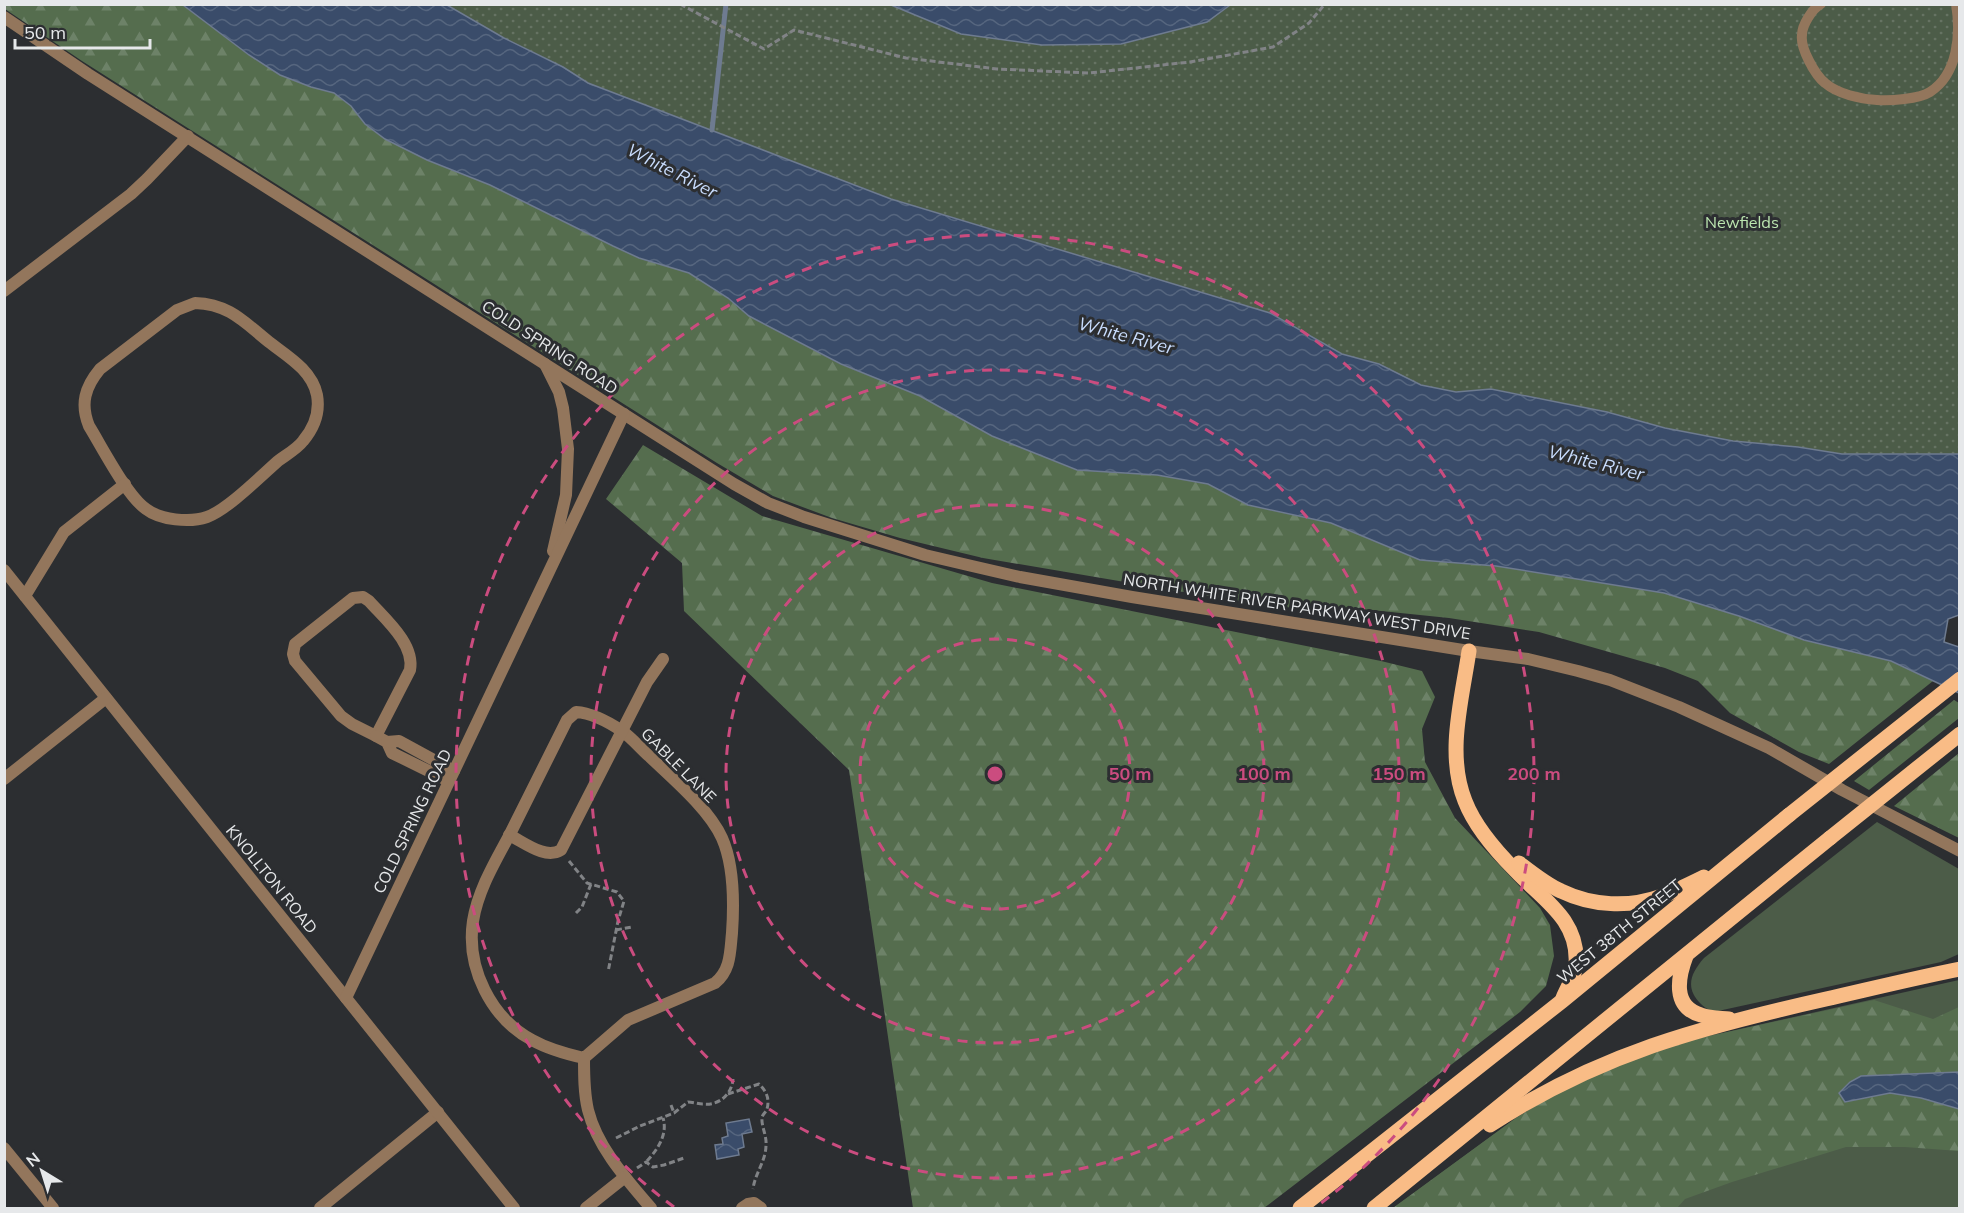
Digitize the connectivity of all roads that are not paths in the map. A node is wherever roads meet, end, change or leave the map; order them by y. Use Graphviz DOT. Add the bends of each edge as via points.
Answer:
graph roads {
  1 [pos="1821,4"];
  2 [pos="1956,4"];
  3 [pos="4,17"];
  4 [pos="188,136"];
  5 [pos="4,291"];
  6 [pos="543,362"];
  7 [pos="624,414"];
  8 [pos="125,484"];
  9 [pos="4,570"];
  10 [pos="547,576"];
  11 [pos="25,596"];
  12 [pos="1469,651"];
  13 [pos="663,659"];
  14 [pos="1959,679"];
  15 [pos="106,698"];
  16 [pos="622,731"];
  17 [pos="1959,734"];
  18 [pos="381,739"];
  19 [pos="452,776"];
  20 [pos="4,779"];
  21 [pos="1484,834"];
  22 [pos="509,835"];
  23 [pos="1959,851"];
  24 [pos="1726,867"];
  25 [pos="1688,954"];
  26 [pos="1958,969"];
  27 [pos="346,998"];
  28 [pos="1562,1001"];
  29 [pos="1735,1019"];
  30 [pos="584,1058"];
  31 [pos="438,1112"];
  32 [pos="4,1148"];
  33 [pos="1429,1166"];
  34 [pos="625,1177"];
  35 [pos="53,1209"];
  36 [pos="320,1209"];
  37 [pos="514,1209"];
  38 [pos="586,1209"];
  39 [pos="651,1209"];
  40 [pos="1300,1209"];
  41 [pos="1374,1209"];
  1 -- 2 [label="lane" via="1807,21 1802,35 1811,66 1826,83 1848,94 1894,101 1930,92 1949,73 1956,52"];
  3 -- 4 [label="street, COLD SPRING ROAD"];
  4 -- 5 [label="street" via="131,194"];
  4 -- 6 [label="street, COLD SPRING ROAD"];
  6 -- 7 [label="street, COLD SPRING ROAD"];
  6 -- 10 [label="street" via="559,392 568,449 566,495"];
  7 -- 10 [label="street, COLD SPRING ROAD"];
  7 -- 12 [label="street, NORTH WHITE RIVER PARKWAY WEST DRIVE" via="768,502 925,555 1020,577"];
  8 -- 8 [label="street" via="89,426 83,402 86,390 100,369 177,310 195,303 227,309 302,367 313,384 317,415 303,441 222,510 187,520 161,516 137,502"];
  8 -- 11 [label="street" via="64,532"];
  9 -- 11 [label="street, KNOLLTON ROAD"];
  10 -- 19 [label="street, COLD SPRING ROAD"];
  11 -- 15 [label="street, KNOLLTON ROAD"];
  12 -- 21 [label="main road" via="1456,759 1464,799"];
  12 -- 23 [label="street, NORTH WHITE RIVER PARKWAY WEST DRIVE" via="1578,671 1680,707 1769,748"];
  13 -- 16 [label="street, GABLE LANE" via="646,682"];
  14 -- 24 [label="main road, WEST 38TH STREET, bridge"];
  15 -- 20 [label="street"];
  15 -- 27 [label="street, KNOLLTON ROAD"];
  16 -- 22 [label="street, GABLE LANE" via="584,713 571,716"];
  16 -- 22 [label="street, GABLE LANE" via="561,850 547,854"];
  16 -- 30 [label="street, GABLE LANE" via="688,793 721,837 733,896 729,964 715,983 628,1020"];
  17 -- 25 [label="main road, bridge"];
  18 -- 18 [label="street" via="334,710 293,654 295,644 353,597 369,601 406,645 411,662"];
  18 -- 19 [label="street" via="392,753"];
  19 -- 27 [label="street, COLD SPRING ROAD"];
  21 -- 24 [label="main road" via="1560,891 1589,901 1623,904 1660,897"];
  21 -- 28 [label="main road" via="1517,872 1550,901 1572,936 1576,965"];
  22 -- 30 [label="street, GABLE LANE" via="482,888 473,919 472,948 478,975 497,1009 518,1030 545,1047"];
  24 -- 28 [label="main road, WEST 38TH STREET"];
  25 -- 29 [label="main road" via="1678,984 1686,1005 1701,1016"];
  25 -- 33 [label="main road"];
  26 -- 29 [label="main road"];
  27 -- 31 [label="street, KNOLLTON ROAD"];
  28 -- 40 [label="main road, WEST 38TH STREET"];
  29 -- 33 [label="main road" via="1650,1045 1585,1071 1526,1102"];
  30 -- 34 [label="street" via="590,1119"];
  31 -- 36 [label="street"];
  31 -- 37 [label="street, KNOLLTON ROAD"];
  32 -- 35 [label="street"];
  33 -- 41 [label="main road"];
  34 -- 38 [label="street"];
  34 -- 39 [label="street"];
}
